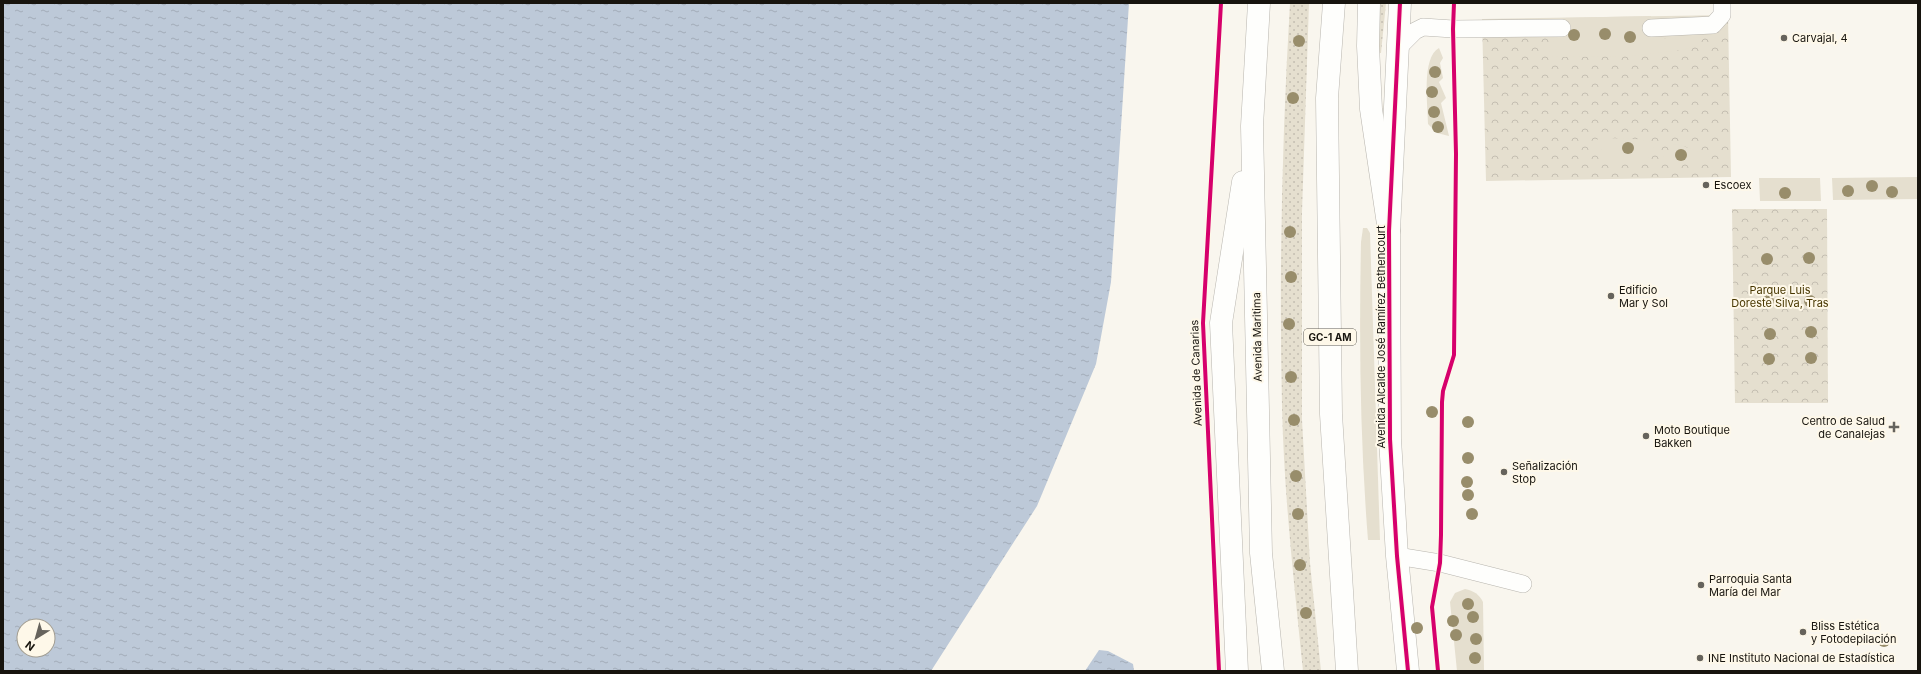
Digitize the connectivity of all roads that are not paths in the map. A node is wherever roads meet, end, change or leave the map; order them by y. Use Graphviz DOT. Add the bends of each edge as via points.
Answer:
graph roads {
  1 [pos="1259,3"];
  2 [pos="1334,3"];
  3 [pos="1369,3"];
  4 [pos="1400,3"];
  5 [pos="1722,3"];
  6 [pos="1562,28"];
  7 [pos="1651,28"];
  8 [pos="1398,48"];
  9 [pos="1252,126"];
  10 [pos="1389,231"];
  11 [pos="1397,556"];
  12 [pos="1523,584"];
  13 [pos="1237,671"];
  14 [pos="1273,671"];
  15 [pos="1347,671"];
  16 [pos="1408,671"];
  1 -- 9 [label="main road, Avenida Maritima"];
  2 -- 15 [label="main road, GC-1 AM" via="1327,98 1331,414"];
  3 -- 10 [label="main road" via="1371,109"];
  4 -- 8 [label="main road, Avenida Alcalde José Ramírez Bethencourt"];
  5 -- 7 [label="lane" via="1722,15 1713,25"];
  6 -- 8 [label="lane" via="1423,27 1415,31"];
  8 -- 10 [label="main road, Avenida Alcalde José Ramírez Bethencourt"];
  9 -- 13 [label="main road" via="1221,323"];
  9 -- 14 [label="main road, Avenida Maritima" via="1261,553"];
  10 -- 11 [label="main road, Avenida Alcalde José Ramírez Bethencourt" via="1390,439"];
  11 -- 12 [label="lane" via="1440,563"];
  11 -- 16 [label="main road, Avenida Alcalde José Ramírez Bethencourt"];
}
